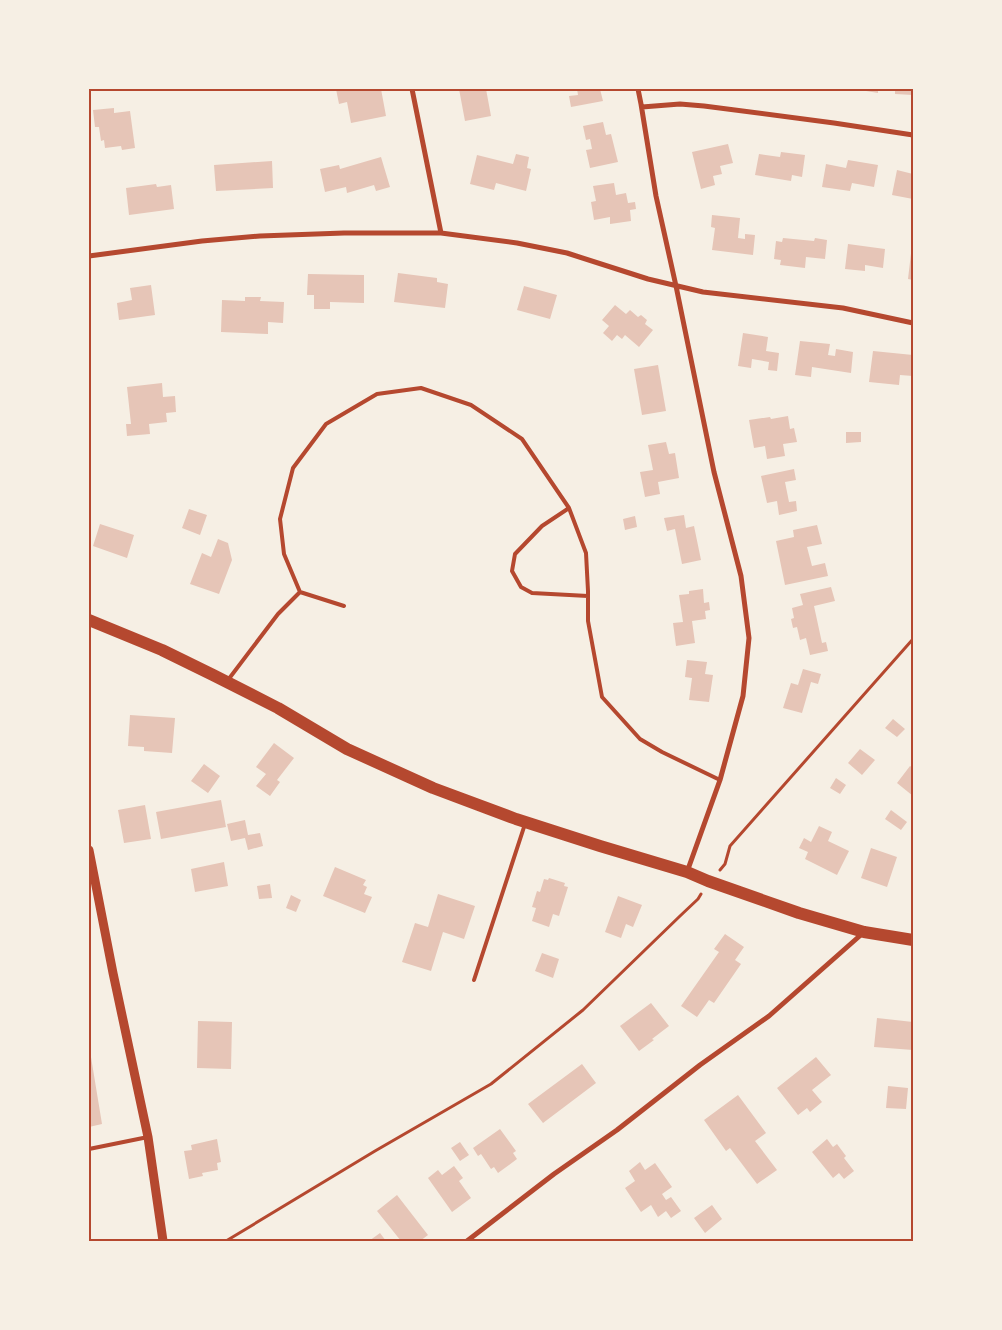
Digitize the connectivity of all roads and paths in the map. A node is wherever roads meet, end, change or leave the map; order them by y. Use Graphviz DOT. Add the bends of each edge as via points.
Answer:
graph roads {
  1 [pos="412,89"];
  2 [pos="638,89"];
  3 [pos="642,107"];
  4 [pos="913,135"];
  5 [pos="441,233"];
  6 [pos="89,256"];
  7 [pos="676,286"];
  8 [pos="913,323"];
  9 [pos="569,508"];
  10 [pos="300,592"];
  11 [pos="588,596"];
  12 [pos="344,606"];
  13 [pos="89,620"];
  14 [pos="913,639"];
  15 [pos="227,682"];
  16 [pos="720,780"];
  17 [pos="526,822"];
  18 [pos="89,850"];
  19 [pos="687,872"];
  20 [pos="708,882"];
  21 [pos="864,932"];
  22 [pos="913,940"];
  23 [pos="474,980"];
  24 [pos="148,1137"];
  25 [pos="89,1149"];
  26 [pos="163,1241"];
  27 [pos="226,1241"];
  28 [pos="467,1241"];
  1 -- 5 [label="street"];
  2 -- 3 [label="street"];
  3 -- 4 [label="street" via="704,106"];
  3 -- 7 [label="street" via="656,196"];
  5 -- 6 [label="street" via="260,236"];
  5 -- 7 [label="street" via="567,253"];
  7 -- 8 [label="street" via="843,308"];
  7 -- 16 [label="street" via="714,472 741,576 749,638 742,696"];
  9 -- 10 [label="lane" via="522,439 471,405 421,388 377,394 326,424 293,468 280,520 284,554"];
  9 -- 11 [label="lane" via="586,553"];
  9 -- 11 [label="lane" via="542,526 516,554 512,571 521,586 532,594"];
  10 -- 12 [label="lane"];
  10 -- 15 [label="lane" via="278,614"];
  11 -- 16 [label="lane" via="588,621 602,697 640,739"];
  13 -- 15 [label="main road" via="162,650"];
  14 -- 20 [label="path" via="730,846 725,864"];
  15 -- 17 [label="main road" via="347,749 433,788"];
  16 -- 19 [label="street"];
  17 -- 19 [label="main road"];
  17 -- 23 [label="lane"];
  18 -- 24 [label="street"];
  19 -- 20 [label="main road"];
  20 -- 21 [label="main road"];
  20 -- 27 [label="path" via="698,899 582,1010 491,1084"];
  21 -- 22 [label="main road"];
  21 -- 28 [label="street" via="769,1016"];
  24 -- 25 [label="lane"];
  24 -- 26 [label="street"];
}
